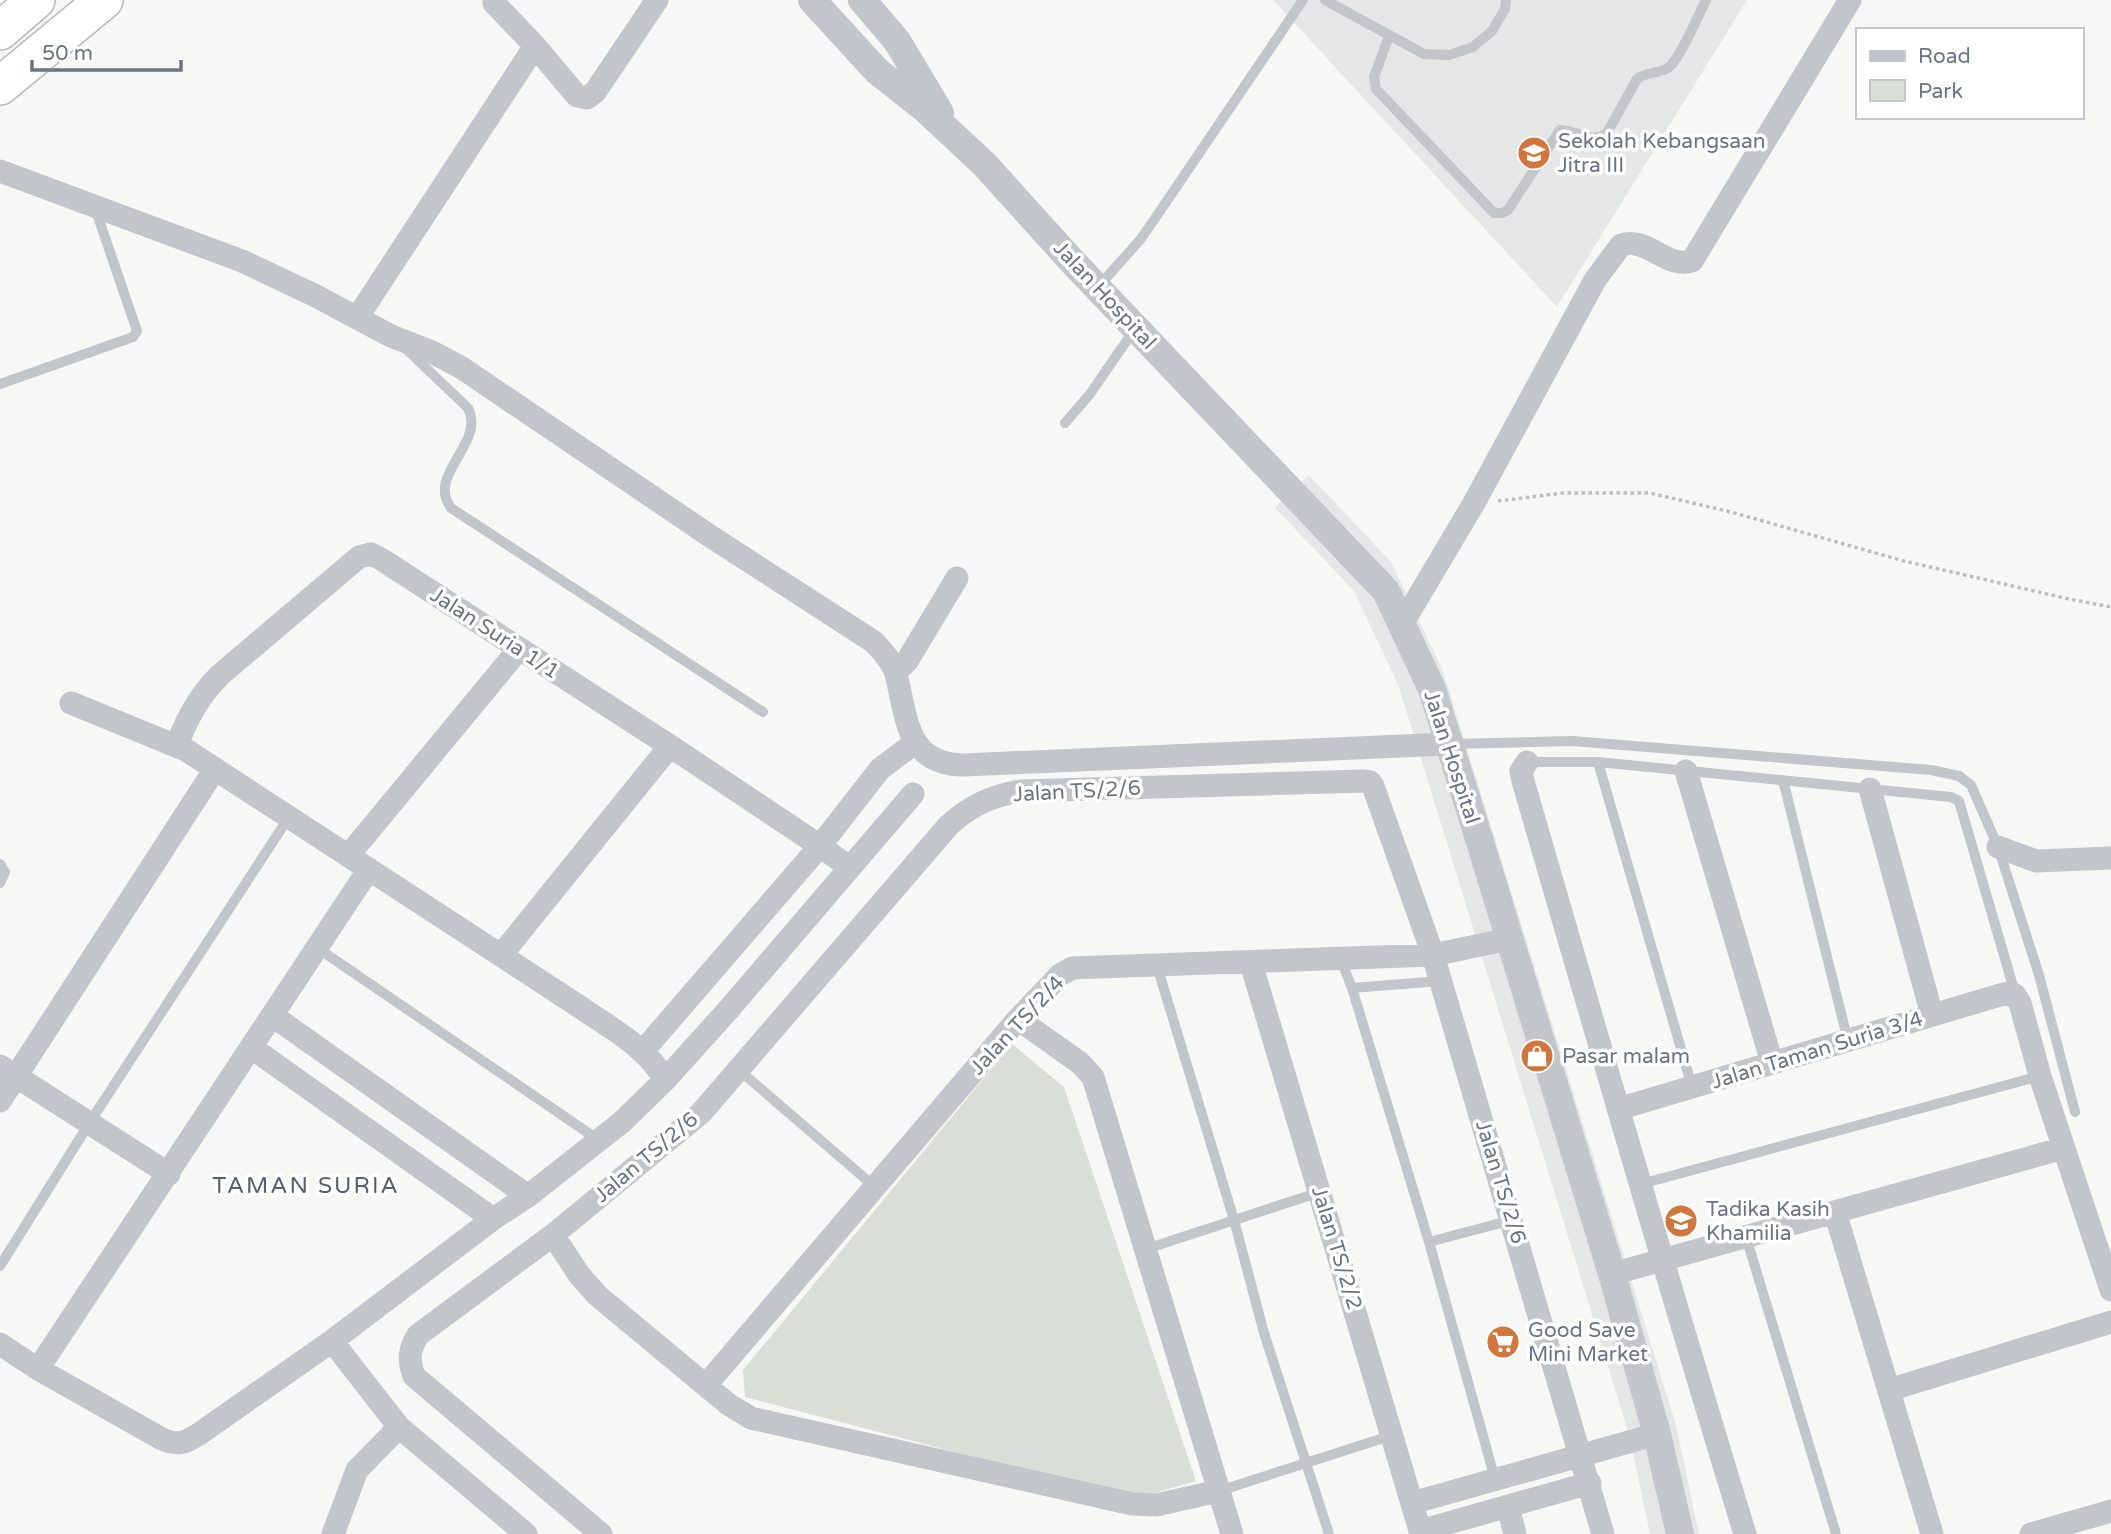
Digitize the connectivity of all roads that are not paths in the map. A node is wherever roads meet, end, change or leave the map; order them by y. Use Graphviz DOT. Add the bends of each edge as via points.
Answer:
graph roads {
  1 [pos="36,0"];
  2 [pos="104,0"];
  3 [pos="657,0"];
  4 [pos="812,0"];
  5 [pos="862,0"];
  6 [pos="1303,0"];
  7 [pos="1325,0"];
  8 [pos="1506,0"];
  9 [pos="1706,0"];
  10 [pos="1850,0"];
  11 [pos="495,3"];
  12 [pos="0,31"];
  13 [pos="1389,36"];
  14 [pos="535,46"];
  15 [pos="0,86"];
  16 [pos="952,134"];
  17 [pos="0,171"];
  18 [pos="94,206"];
  19 [pos="1097,288"];
  20 [pos="357,318"];
  21 [pos="1135,328"];
  22 [pos="391,336"];
  23 [pos="0,384"];
  24 [pos="1065,423"];
  25 [pos="957,578"];
  26 [pos="1401,626"];
  27 [pos="519,649"];
  28 [pos="896,672"];
  29 [pos="71,703"];
  30 [pos="762,712"];
  31 [pos="916,742"];
  32 [pos="177,744"];
  33 [pos="1448,744"];
  34 [pos="670,746"];
  35 [pos="1527,762"];
  36 [pos="1598,762"];
  37 [pos="215,769"];
  38 [pos="1686,771"];
  39 [pos="1783,780"];
  40 [pos="1870,789"];
  41 [pos="912,794"];
  42 [pos="289,817"];
  43 [pos="820,846"];
  44 [pos="1998,847"];
  45 [pos="348,856"];
  46 [pos="2111,858"];
  47 [pos="0,864"];
  48 [pos="849,867"];
  49 [pos="369,869"];
  50 [pos="0,883"];
  51 [pos="1510,939"];
  52 [pos="316,947"];
  53 [pos="502,954"];
  54 [pos="1433,955"];
  55 [pos="1341,960"];
  56 [pos="1251,963"];
  57 [pos="1157,967"];
  58 [pos="1440,981"];
  59 [pos="1352,988"];
  60 [pos="2015,995"];
  61 [pos="1932,1015"];
  62 [pos="273,1016"];
  63 [pos="1018,1019"];
  64 [pos="1848,1041"];
  65 [pos="252,1048"];
  66 [pos="643,1051"];
  67 [pos="1772,1063"];
  68 [pos="739,1070"];
  69 [pos="8,1071"];
  70 [pos="2040,1076"];
  71 [pos="665,1080"];
  72 [pos="1692,1087"];
  73 [pos="0,1101"];
  74 [pos="1618,1109"];
  75 [pos="2075,1112"];
  76 [pos="90,1122"];
  77 [pos="600,1141"];
  78 [pos="2064,1148"];
  79 [pos="169,1174"];
  80 [pos="1641,1184"];
  81 [pos="875,1187"];
  82 [pos="1320,1192"];
  83 [pos="528,1196"];
  84 [pos="1835,1212"];
  85 [pos="493,1219"];
  86 [pos="1234,1220"];
  87 [pos="1512,1220"];
  88 [pos="553,1235"];
  89 [pos="1746,1237"];
  90 [pos="1429,1242"];
  91 [pos="1146,1250"];
  92 [pos="1661,1260"];
  93 [pos="0,1266"];
  94 [pos="1612,1274"];
  95 [pos="2111,1290"];
  96 [pos="2111,1322"];
  97 [pos="332,1341"];
  98 [pos="0,1344"];
  99 [pos="38,1369"];
  100 [pos="706,1385"];
  101 [pos="1889,1390"];
  102 [pos="399,1427"];
  103 [pos="1657,1434"];
  104 [pos="1392,1436"];
  105 [pos="1581,1455"];
  106 [pos="1308,1464"];
  107 [pos="1495,1479"];
  108 [pos="1590,1483"];
  109 [pos="1219,1491"];
  110 [pos="1412,1503"];
  111 [pos="1508,1507"];
  112 [pos="2111,1511"];
  113 [pos="1421,1533"];
  114 [pos="333,1534"];
  115 [pos="526,1534"];
  116 [pos="601,1534"];
  117 [pos="1232,1534"];
  118 [pos="1329,1534"];
  119 [pos="1515,1534"];
  120 [pos="1603,1534"];
  121 [pos="1680,1534"];
  122 [pos="1745,1534"];
  123 [pos="1836,1534"];
  124 [pos="1932,1534"];
  125 [pos="2031,1534"];
  1 -- 12 [label="highway"];
  2 -- 15 [label="highway"];
  3 -- 14 [label="street" via="587,98 577,96"];
  4 -- 16 [label="street, Jalan Hospital" via="877,71"];
  5 -- 16 [label="street, Jalan Hospital" via="897,41"];
  6 -- 19 [label="lane" via="1148,229"];
  7 -- 13 [label="lane"];
  8 -- 13 [label="lane" via="1492,31 1473,47 1449,55 1424,54"];
  9 -- 13 [label="lane" via="1673,64 1637,79 1607,133 1590,139 1560,130 1502,213 1494,213 1376,89 1374,76"];
  10 -- 26 [label="street" via="1692,261 1676,263 1639,244 1627,243 1595,280 1474,503"];
  11 -- 14 [label="street"];
  14 -- 20 [label="street"];
  16 -- 19 [label="street, Jalan Hospital"];
  17 -- 18 [label="street"];
  18 -- 20 [label="street" via="242,261"];
  18 -- 23 [label="lane" via="137,331 133,337"];
  19 -- 21 [label="street, Jalan Hospital"];
  20 -- 22 [label="street"];
  21 -- 24 [label="lane"];
  21 -- 26 [label="street, Jalan Hospital" via="1387,591"];
  22 -- 28 [label="street" via="447,359 545,423 874,642"];
  22 -- 30 [label="lane" via="472,415 472,433 444,490 451,508"];
  25 -- 28 [label="street"];
  26 -- 33 [label="street, Jalan Hospital" via="1432,689"];
  27 -- 32 [label="street, Jalan Suria 1/1" via="381,559 371,554 359,557 203,692"];
  27 -- 34 [label="street, Jalan Suria 1/1"];
  27 -- 45 [label="street"];
  28 -- 31 [label="street"];
  29 -- 32 [label="street"];
  31 -- 33 [label="street" via="932,759 949,765"];
  31 -- 43 [label="street" via="880,769"];
  32 -- 37 [label="street"];
  33 -- 44 [label="lane" via="1572,741 1931,770 1959,776 1971,785"];
  33 -- 51 [label="street, Jalan Hospital"];
  34 -- 43 [label="street, Jalan Suria 1/1"];
  34 -- 53 [label="street"];
  35 -- 36 [label="lane"];
  35 -- 74 [label="street" via="1522,780"];
  36 -- 38 [label="lane"];
  36 -- 72 [label="lane"];
  37 -- 42 [label="street"];
  37 -- 69 [label="street"];
  38 -- 39 [label="lane"];
  38 -- 67 [label="street"];
  39 -- 40 [label="lane"];
  39 -- 64 [label="lane"];
  40 -- 60 [label="lane" via="1959,801"];
  40 -- 61 [label="street"];
  41 -- 48 [label="street"];
  42 -- 45 [label="street"];
  42 -- 76 [label="lane"];
  43 -- 48 [label="street, Jalan Suria 1/1"];
  43 -- 66 [label="street"];
  44 -- 46 [label="street" via="2036,861"];
  44 -- 75 [label="lane" via="2039,975"];
  45 -- 49 [label="street"];
  47 -- 50 [label="lane" via="5,872"];
  48 -- 71 [label="street"];
  49 -- 52 [label="street"];
  49 -- 53 [label="street"];
  51 -- 54 [label="street, Jalan TS/2/4"];
  51 -- 94 [label="street, Jalan Hospital"];
  52 -- 62 [label="street"];
  52 -- 77 [label="lane"];
  53 -- 66 [label="street"];
  54 -- 55 [label="street, Jalan TS/2/4"];
  54 -- 58 [label="street, Jalan TS/2/6"];
  54 -- 68 [label="street, Jalan TS/2/6" via="1370,782 1001,794 967,809 948,825"];
  55 -- 56 [label="street, Jalan TS/2/4"];
  55 -- 59 [label="lane"];
  56 -- 57 [label="street, Jalan TS/2/4"];
  56 -- 82 [label="street, Jalan TS/2/2"];
  57 -- 63 [label="street, Jalan TS/2/4" via="1072,968"];
  57 -- 86 [label="lane"];
  58 -- 59 [label="lane"];
  58 -- 87 [label="street, Jalan TS/2/6"];
  59 -- 90 [label="lane"];
  60 -- 61 [label="street, Jalan Taman Suria 3/4"];
  60 -- 70 [label="street"];
  61 -- 64 [label="street, Jalan Taman Suria 3/4"];
  62 -- 65 [label="street"];
  62 -- 83 [label="street"];
  63 -- 81 [label="street, Jalan TS/2/4"];
  63 -- 91 [label="street" via="1093,1077"];
  64 -- 67 [label="street, Jalan Taman Suria 3/4"];
  65 -- 79 [label="street"];
  65 -- 85 [label="street"];
  66 -- 71 [label="street"];
  67 -- 72 [label="street, Jalan Taman Suria 3/4"];
  68 -- 81 [label="lane"];
  68 -- 88 [label="street, Jalan TS/2/6" via="682,1130"];
  69 -- 73 [label="street"];
  69 -- 76 [label="street"];
  70 -- 78 [label="street"];
  70 -- 80 [label="lane"];
  71 -- 77 [label="street"];
  72 -- 74 [label="street, Jalan Taman Suria 3/4"];
  74 -- 80 [label="street"];
  76 -- 79 [label="street"];
  76 -- 93 [label="lane"];
  77 -- 83 [label="street"];
  78 -- 84 [label="street"];
  78 -- 95 [label="street"];
  79 -- 99 [label="street"];
  80 -- 92 [label="street"];
  81 -- 100 [label="street, Jalan TS/2/4"];
  82 -- 86 [label="lane"];
  82 -- 104 [label="street, Jalan TS/2/2"];
  83 -- 85 [label="street"];
  84 -- 89 [label="street"];
  84 -- 101 [label="street"];
  85 -- 97 [label="street"];
  86 -- 91 [label="lane"];
  86 -- 106 [label="lane" via="1264,1333"];
  87 -- 90 [label="lane"];
  87 -- 105 [label="street, Jalan TS/2/6"];
  88 -- 100 [label="street" via="598,1296"];
  88 -- 116 [label="street, Jalan TS/2/6" via="418,1335 409,1361 414,1376"];
  89 -- 92 [label="street"];
  89 -- 123 [label="lane"];
  90 -- 107 [label="lane"];
  91 -- 109 [label="street"];
  92 -- 94 [label="street"];
  92 -- 122 [label="street"];
  94 -- 103 [label="street, Jalan Hospital"];
  96 -- 101 [label="street"];
  97 -- 99 [label="street" via="184,1443 174,1444"];
  97 -- 102 [label="street"];
  98 -- 99 [label="street"];
  100 -- 109 [label="street" via="739,1412 771,1424 1132,1504 1156,1505"];
  101 -- 124 [label="street"];
  102 -- 114 [label="street" via="357,1469"];
  102 -- 115 [label="street"];
  103 -- 105 [label="street"];
  103 -- 121 [label="street, Jalan Hospital"];
  104 -- 106 [label="lane"];
  104 -- 110 [label="street, Jalan TS/2/2"];
  105 -- 107 [label="street"];
  105 -- 108 [label="street, Jalan TS/2/6"];
  106 -- 109 [label="lane"];
  106 -- 118 [label="lane"];
  107 -- 110 [label="street"];
  108 -- 111 [label="street"];
  108 -- 120 [label="street, Jalan TS/2/6"];
  109 -- 117 [label="street"];
  110 -- 113 [label="street, Jalan TS/2/2"];
  111 -- 113 [label="street"];
  111 -- 119 [label="street"];
  112 -- 125 [label="street"];
}
